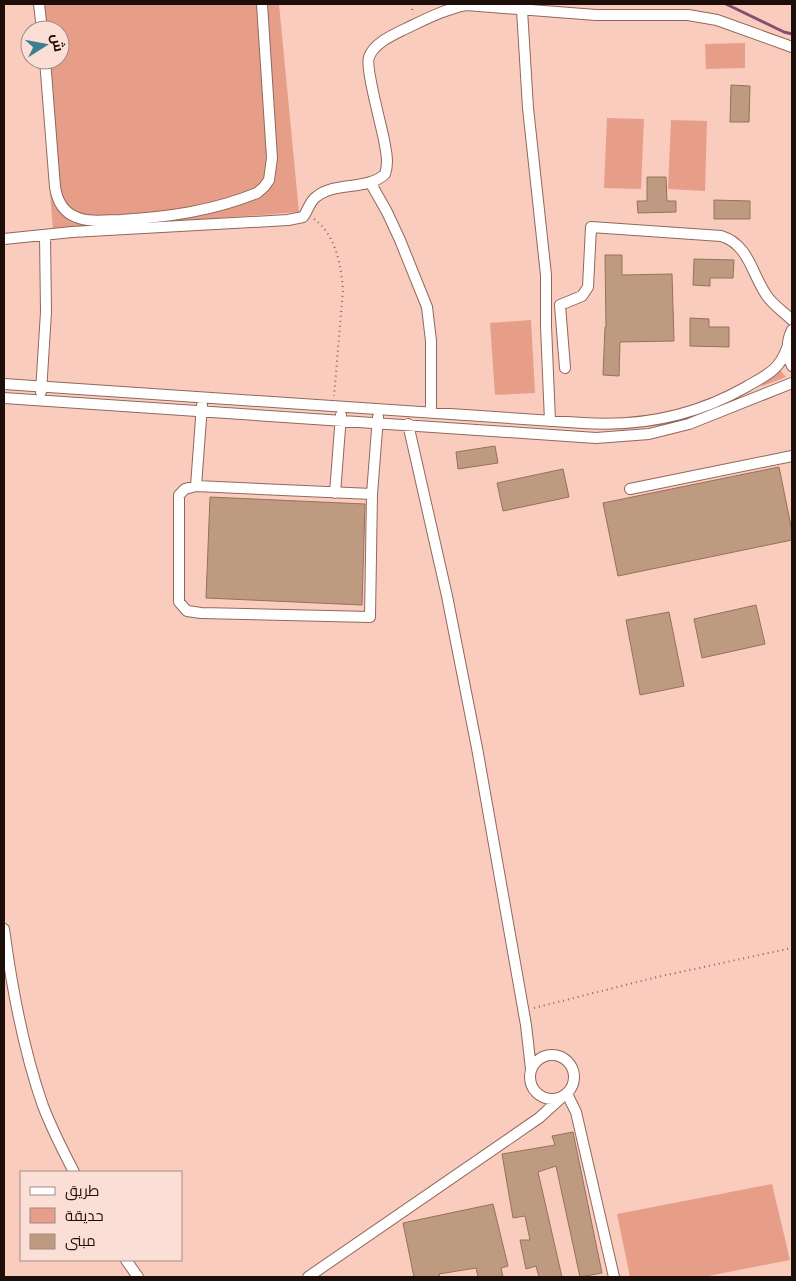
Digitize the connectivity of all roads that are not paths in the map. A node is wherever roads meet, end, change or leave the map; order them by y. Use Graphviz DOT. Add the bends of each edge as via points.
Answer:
graph roads {
  1 [pos="39,4"];
  2 [pos="262,4"];
  3 [pos="522,10"];
  4 [pos="41,20"];
  5 [pos="792,47"];
  6 [pos="46,70"];
  7 [pos="370,182"];
  8 [pos="45,235"];
  9 [pos="4,239"];
  10 [pos="792,320"];
  11 [pos="792,330"];
  12 [pos="787,348"];
  13 [pos="792,366"];
  14 [pos="565,368"];
  15 [pos="792,383"];
  16 [pos="4,384"];
  17 [pos="41,387"];
  18 [pos="4,398"];
  19 [pos="202,398"];
  20 [pos="40,400"];
  21 [pos="338,407"];
  22 [pos="378,410"];
  23 [pos="202,411"];
  24 [pos="431,413"];
  25 [pos="341,420"];
  26 [pos="550,421"];
  27 [pos="377,422"];
  28 [pos="408,424"];
  29 [pos="792,456"];
  30 [pos="196,486"];
  31 [pos="630,489"];
  32 [pos="335,493"];
  33 [pos="372,494"];
  34 [pos="4,929"];
  35 [pos="526,1025"];
  36 [pos="541,1058"];
  37 [pos="531,1069"];
  38 [pos="534,1090"];
  39 [pos="564,1096"];
  40 [pos="539,1118"];
  41 [pos="74,1171"];
  42 [pos="127,1261"];
  43 [pos="138,1277"];
  44 [pos="308,1277"];
  45 [pos="614,1277"];
  1 -- 4 [label="street"];
  2 -- 6 [label="street" via="272,158 269,180 257,193 169,216 103,221 82,220 68,213 59,202 56,187"];
  3 -- 5 [label="street" via="596,15 688,15 717,20"];
  3 -- 7 [label="street" via="456,7 400,31 374,49 368,70 383,134 387,169 382,176"];
  3 -- 26 [label="street" via="528,108 546,275"];
  7 -- 8 [label="street" via="347,185 322,194 315,198 306,214 288,220"];
  7 -- 24 [label="street" via="400,240 427,307 431,341"];
  8 -- 9 [label="street"];
  8 -- 17 [label="street" via="46,312"];
  10 -- 14 [label="street" via="768,298 742,249 729,238 591,227 588,287 582,296 560,305"];
  11 -- 12 [label="street"];
  12 -- 13 [label="street"];
  12 -- 26 [label="street" via="770,374 724,399 689,412 652,421 618,424"];
  15 -- 28 [label="street" via="689,424 631,436 578,437"];
  16 -- 17 [label="street"];
  17 -- 19 [label="street"];
  17 -- 20 [label="street"];
  18 -- 20 [label="street"];
  19 -- 21 [label="street"];
  19 -- 23 [label="street"];
  20 -- 23 [label="street"];
  21 -- 22 [label="street"];
  21 -- 25 [label="street"];
  22 -- 24 [label="street"];
  22 -- 27 [label="street"];
  23 -- 25 [label="street"];
  23 -- 30 [label="street"];
  24 -- 26 [label="street"];
  25 -- 27 [label="street"];
  25 -- 32 [label="street"];
  27 -- 28 [label="street"];
  27 -- 33 [label="street"];
  28 -- 35 [label="street" via="477,748"];
  29 -- 31 [label="street"];
  30 -- 32 [label="street"];
  30 -- 33 [label="street" via="179,495 179,602 187,610 201,613 370,617"];
  32 -- 33 [label="street"];
  34 -- 41 [label="street" via="20,1025 31,1067 44,1106"];
  35 -- 36 [label="street"];
  35 -- 37 [label="street"];
  36 -- 37 [label="street"];
  36 -- 39 [label="street" via="562,1057 572,1067 574,1082"];
  37 -- 38 [label="street"];
  38 -- 39 [label="street" via="546,1099"];
  38 -- 40 [label="street"];
  39 -- 40 [label="street"];
  39 -- 45 [label="street" via="576,1112"];
  40 -- 44 [label="street"];
  42 -- 43 [label="street"];
}
